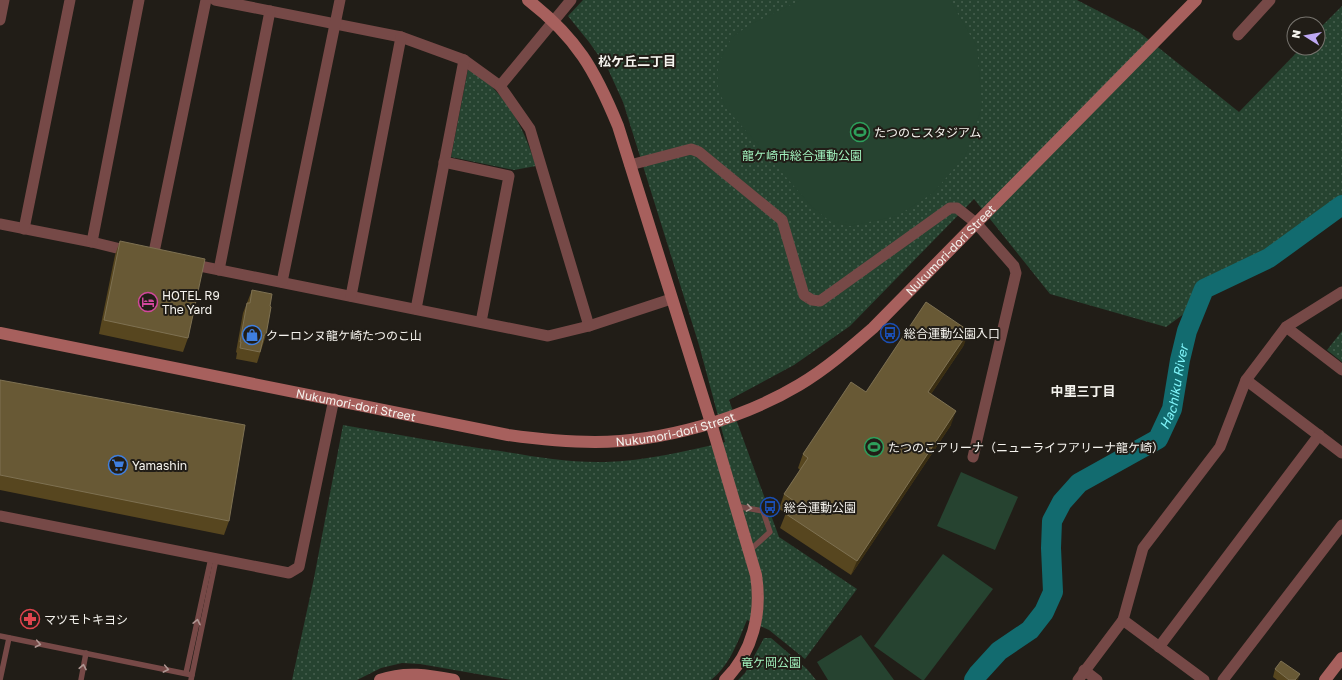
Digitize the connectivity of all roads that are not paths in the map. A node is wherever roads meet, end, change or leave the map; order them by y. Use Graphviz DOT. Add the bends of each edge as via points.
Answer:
graph roads {
  1 [pos="4,0"];
  2 [pos="70,0"];
  3 [pos="139,0"];
  4 [pos="206,0"];
  5 [pos="215,0"];
  6 [pos="340,0"];
  7 [pos="528,0"];
  8 [pos="571,0"];
  9 [pos="1196,0"];
  10 [pos="1270,0"];
  11 [pos="270,11"];
  12 [pos="0,20"];
  13 [pos="554,21"];
  14 [pos="336,24"];
  15 [pos="1238,35"];
  16 [pos="401,37"];
  17 [pos="464,60"];
  18 [pos="500,86"];
  19 [pos="444,162"];
  20 [pos="630,165"];
  21 [pos="0,224"];
  22 [pos="976,224"];
  23 [pos="24,229"];
  24 [pos="92,242"];
  25 [pos="183,262"];
  26 [pos="220,270"];
  27 [pos="282,282"];
  28 [pos="1342,292"];
  29 [pos="351,296"];
  30 [pos="672,300"];
  31 [pos="416,309"];
  32 [pos="481,322"];
  33 [pos="588,326"];
  34 [pos="1286,326"];
  35 [pos="0,333"];
  36 [pos="1342,370"];
  37 [pos="1246,380"];
  38 [pos="334,399"];
  39 [pos="711,423"];
  40 [pos="1319,435"];
  41 [pos="1342,453"];
  42 [pos="973,457"];
  43 [pos="735,506"];
  44 [pos="0,516"];
  45 [pos="1342,525"];
  46 [pos="749,551"];
  47 [pos="214,559"];
  48 [pos="1123,620"];
  49 [pos="0,636"];
  50 [pos="9,638"];
  51 [pos="1159,647"];
  52 [pos="86,653"];
  53 [pos="1342,658"];
  54 [pos="1084,670"];
  55 [pos="186,673"];
  56 [pos="192,677"];
  57 [pos="0,680"];
  58 [pos="80,680"];
  59 [pos="380,680"];
  60 [pos="454,680"];
  61 [pos="725,680"];
  62 [pos="1078,680"];
  63 [pos="1097,680"];
  64 [pos="1204,680"];
  65 [pos="1223,680"];
  66 [pos="1325,680"];
  1 -- 12 [label="street"];
  2 -- 23 [label="street"];
  3 -- 24 [label="street"];
  4 -- 24 [label="street" via="157,257"];
  5 -- 11 [label="street"];
  6 -- 14 [label="street"];
  7 -- 13 [label="main road"];
  8 -- 13 [label="street"];
  9 -- 22 [label="main road, Nukumori-dori Street"];
  10 -- 15 [label="street"];
  11 -- 14 [label="street"];
  11 -- 26 [label="street"];
  13 -- 18 [label="street"];
  13 -- 20 [label="main road" via="571,39 599,81 618,126"];
  14 -- 16 [label="street"];
  14 -- 27 [label="street"];
  16 -- 17 [label="street"];
  16 -- 29 [label="street"];
  17 -- 18 [label="street"];
  17 -- 19 [label="street"];
  18 -- 33 [label="street" via="530,129"];
  19 -- 31 [label="street"];
  19 -- 32 [label="street" via="509,176"];
  20 -- 22 [label="street" via="691,149 699,152 782,220 804,295 812,300 820,301 950,208 958,208"];
  20 -- 30 [label="main road"];
  21 -- 23 [label="street"];
  22 -- 39 [label="main road, Nukumori-dori Street" via="874,328 838,358 785,393"];
  22 -- 42 [label="street" via="1014,266 1016,273"];
  23 -- 24 [label="street"];
  25 -- 26 [label="street"];
  26 -- 27 [label="street"];
  27 -- 29 [label="street"];
  28 -- 34 [label="street"];
  29 -- 31 [label="street"];
  30 -- 33 [label="street"];
  30 -- 39 [label="main road"];
  31 -- 32 [label="street"];
  32 -- 33 [label="street" via="548,336"];
  34 -- 36 [label="street"];
  34 -- 37 [label="street"];
  35 -- 38 [label="main road, Nukumori-dori Street"];
  37 -- 40 [label="street"];
  37 -- 48 [label="street" via="1220,447 1143,548"];
  38 -- 39 [label="main road, Nukumori-dori Street" via="508,435 567,441 626,440 673,433"];
  38 -- 47 [label="street" via="299,567 289,573"];
  39 -- 43 [label="main road"];
  40 -- 41 [label="street"];
  40 -- 51 [label="street"];
  43 -- 46 [label="main road"];
  43 -- 46 [label="lane, one-way" via="763,510 770,532"];
  44 -- 47 [label="street"];
  45 -- 65 [label="street"];
  46 -- 61 [label="main road" via="758,590 755,629 740,661"];
  55 -- 47 [label="lane, one-way"];
  47 -- 56 [label="lane"];
  48 -- 51 [label="street"];
  48 -- 54 [label="street"];
  49 -- 50 [label="lane"];
  50 -- 52 [label="lane, one-way"];
  50 -- 57 [label="lane"];
  51 -- 64 [label="street"];
  52 -- 55 [label="lane, one-way"];
  58 -- 52 [label="lane, one-way"];
  53 -- 66 [label="main road"];
  54 -- 62 [label="street"];
  54 -- 63 [label="street"];
  55 -- 56 [label="lane"];
  59 -- 60 [label="main road" via="401,674"];
}
